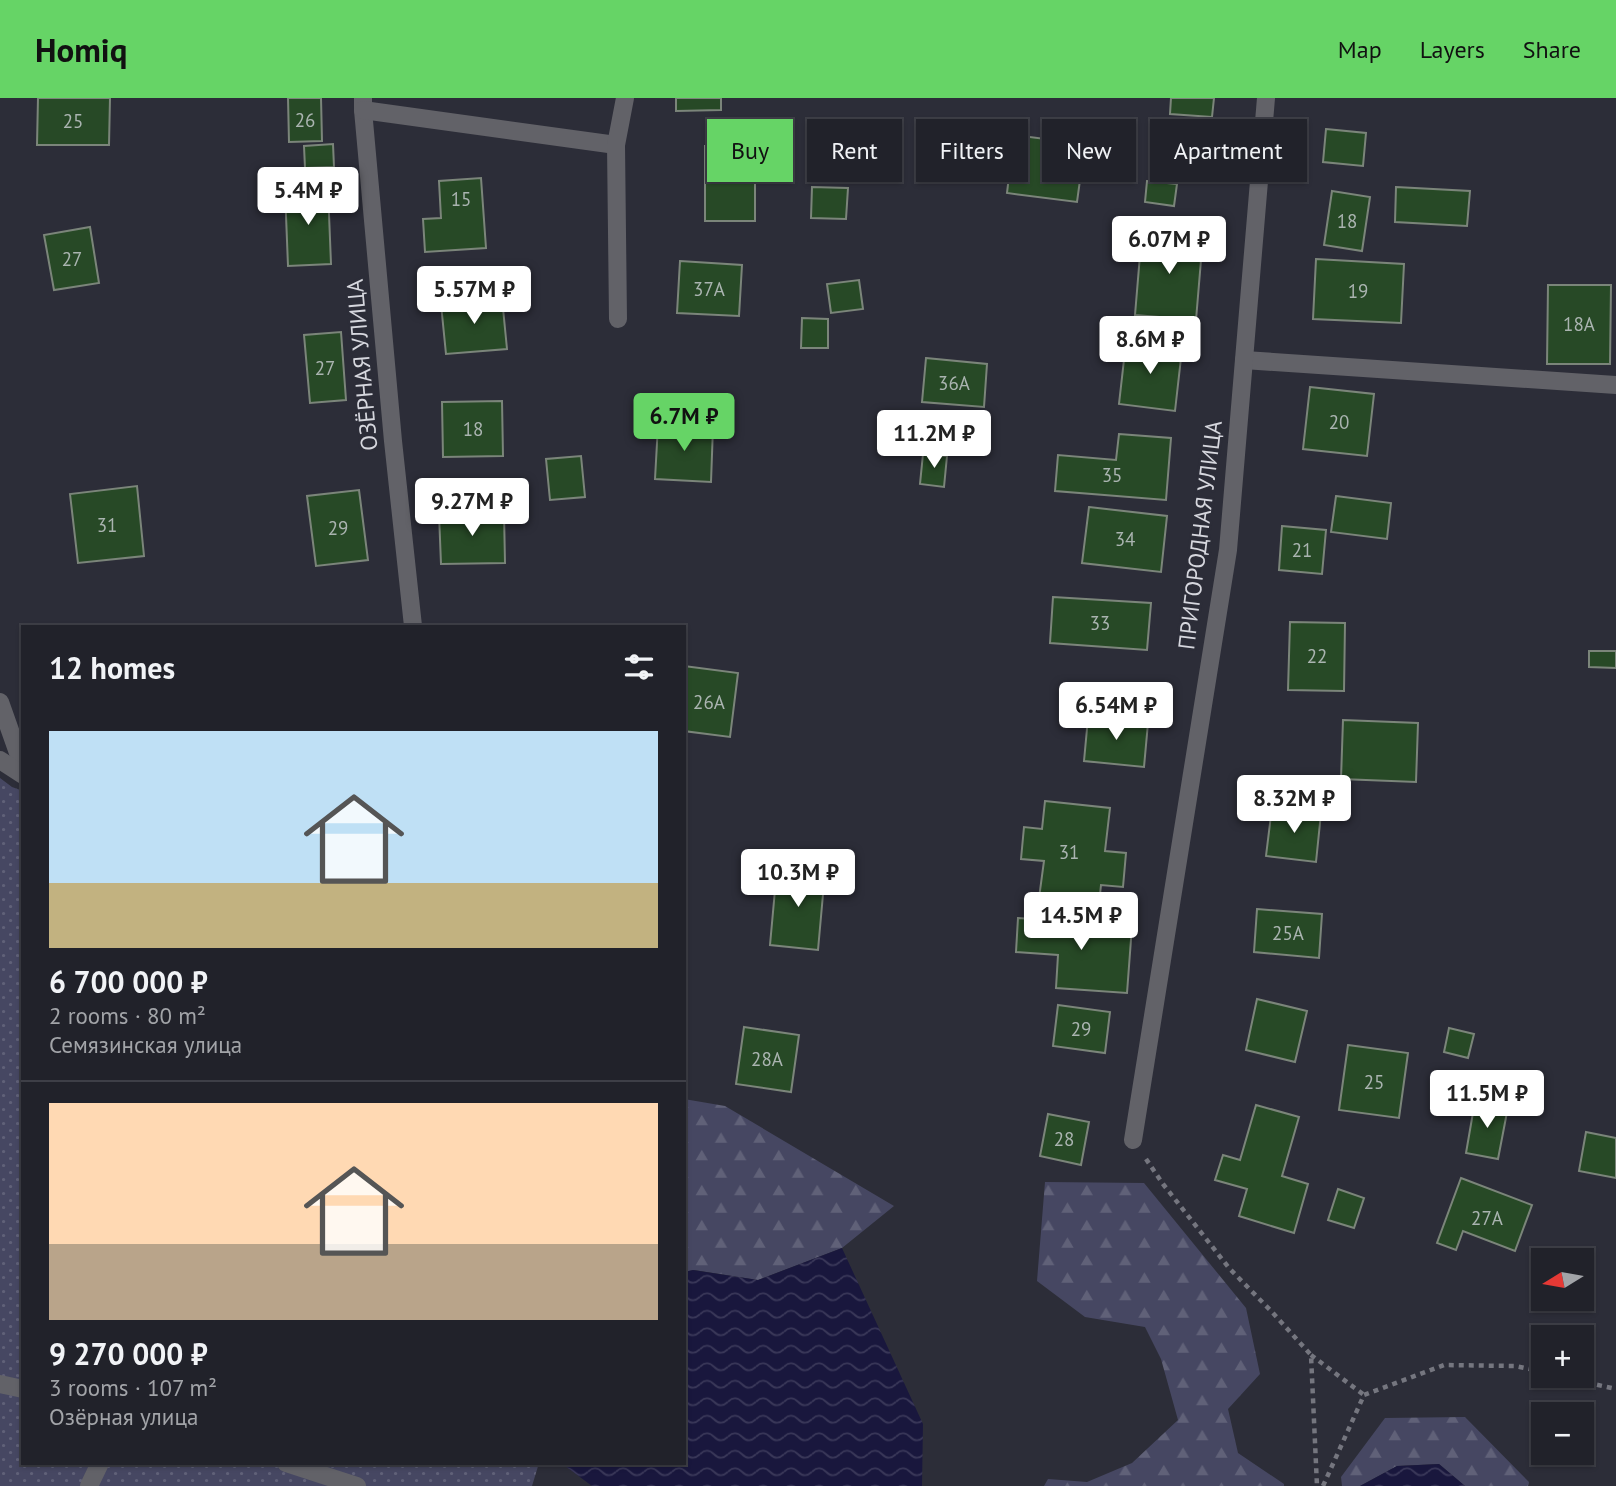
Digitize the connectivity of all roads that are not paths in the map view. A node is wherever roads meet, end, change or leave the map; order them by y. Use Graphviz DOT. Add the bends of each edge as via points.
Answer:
graph roads {
  1 [pos="625,98"];
  2 [pos="1266,98"];
  3 [pos="363,104"];
  4 [pos="616,145"];
  5 [pos="618,319"];
  6 [pos="1244,360"];
  7 [pos="1616,385"];
  8 [pos="412,625"];
  9 [pos="0,702"];
  10 [pos="0,760"];
  11 [pos="21,761"];
  12 [pos="21,774"];
  13 [pos="1133,1140"];
  14 [pos="0,1384"];
  15 [pos="21,1389"];
  16 [pos="99,1465"];
  17 [pos="292,1465"];
  18 [pos="89,1486"];
  19 [pos="357,1486"];
  1 -- 4 [label="street"];
  2 -- 6 [label="street, ПРИГОРОДНАЯ УЛИЦА"];
  3 -- 4 [label="street"];
  3 -- 8 [label="street, ОЗЁРНАЯ УЛИЦА"];
  4 -- 5 [label="street"];
  6 -- 7 [label="street"];
  6 -- 13 [label="street, ПРИГОРОДНАЯ УЛИЦА" via="1228,550"];
  9 -- 11 [label="street"];
  10 -- 12 [label="street"];
  14 -- 15 [label="street"];
  16 -- 18 [label="street"];
  17 -- 19 [label="street"];
}
